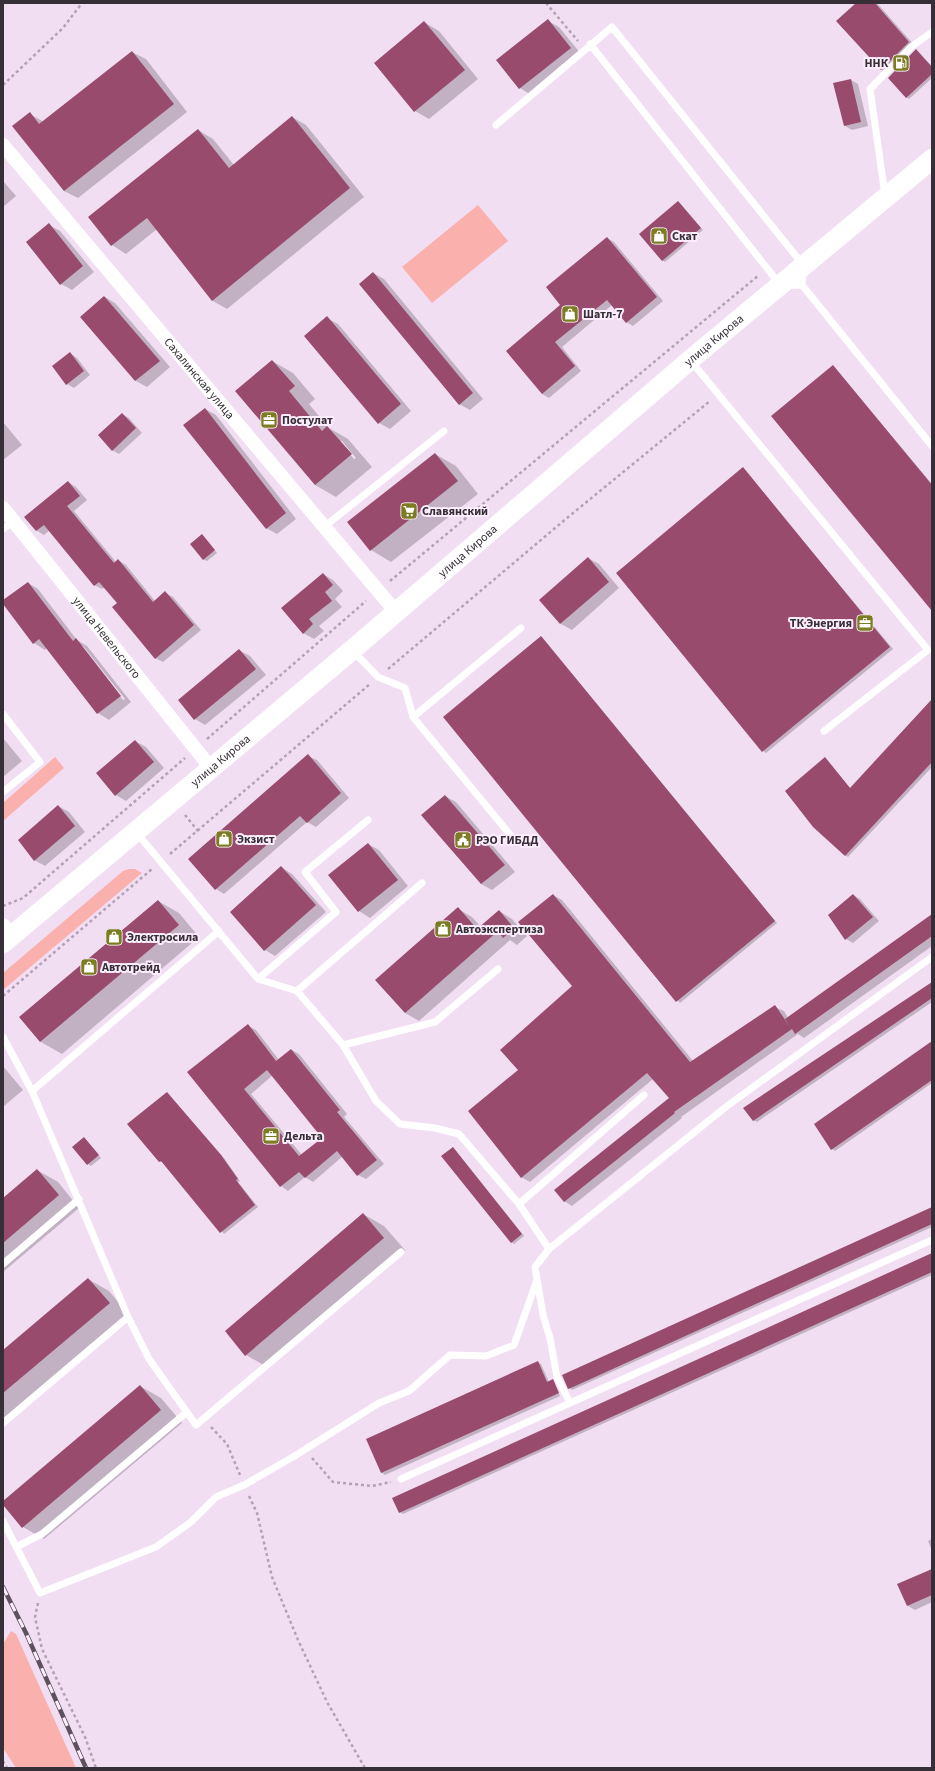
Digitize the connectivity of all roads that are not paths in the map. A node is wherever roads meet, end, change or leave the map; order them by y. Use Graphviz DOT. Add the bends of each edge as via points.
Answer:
graph roads {
  1 [pos="932,32"];
  2 [pos="587,46"];
  3 [pos="496,125"];
  4 [pos="3,145"];
  5 [pos="932,159"];
  6 [pos="886,198"];
  7 [pos="804,266"];
  8 [pos="802,285"];
  9 [pos="781,286"];
  10 [pos="690,360"];
  11 [pos="444,431"];
  12 [pos="932,446"];
  13 [pos="3,508"];
  14 [pos="8,525"];
  15 [pos="324,527"];
  16 [pos="396,612"];
  17 [pos="521,628"];
  18 [pos="352,650"];
  19 [pos="3,714"];
  20 [pos="413,717"];
  21 [pos="824,731"];
  22 [pos="211,768"];
  23 [pos="3,792"];
  24 [pos="368,820"];
  25 [pos="136,832"];
  26 [pos="512,837"];
  27 [pos="422,883"];
  28 [pos="219,931"];
  29 [pos="6,934"];
  30 [pos="932,956"];
  31 [pos="498,969"];
  32 [pos="258,979"];
  33 [pos="297,991"];
  34 [pos="3,1037"];
  35 [pos="343,1045"];
  36 [pos="32,1091"];
  37 [pos="644,1095"];
  38 [pos="79,1199"];
  39 [pos="519,1204"];
  40 [pos="932,1240"];
  41 [pos="549,1249"];
  42 [pos="401,1252"];
  43 [pos="3,1264"];
  44 [pos="537,1280"];
  45 [pos="128,1317"];
  46 [pos="570,1403"];
  47 [pos="187,1412"];
  48 [pos="3,1423"];
  49 [pos="401,1479"];
  50 [pos="3,1521"];
  51 [pos="16,1547"];
  1 -- 6 [label="lane" via="912,47 870,89"];
  2 -- 3 [label="lane"];
  2 -- 7 [label="lane" via="612,27"];
  2 -- 9 [label="lane"];
  4 -- 15 [label="street, Сахалинская улица"];
  5 -- 6 [label="main road, улица Кирова"];
  6 -- 7 [label="main road, улица Кирова"];
  7 -- 8 [label="lane"];
  7 -- 9 [label="main road, улица Кирова"];
  8 -- 9 [label="lane"];
  8 -- 12 [label="lane"];
  9 -- 10 [label="main road, улица Кирова"];
  10 -- 16 [label="main road, улица Кирова"];
  10 -- 21 [label="lane" via="928,650"];
  11 -- 15 [label="lane"];
  13 -- 14 [label="street, улица Невельского"];
  14 -- 22 [label="street, улица Невельского"];
  15 -- 16 [label="street, Сахалинская улица"];
  16 -- 18 [label="main road, улица Кирова"];
  17 -- 20 [label="lane"];
  18 -- 20 [label="lane" via="378,677 405,688"];
  18 -- 22 [label="main road, улица Кирова"];
  19 -- 23 [label="lane" via="40,762"];
  20 -- 26 [label="lane"];
  22 -- 25 [label="main road, улица Кирова"];
  24 -- 32 [label="lane" via="305,872 336,912"];
  25 -- 28 [label="lane"];
  25 -- 29 [label="main road, улица Кирова"];
  27 -- 33 [label="lane"];
  28 -- 32 [label="lane"];
  28 -- 36 [label="lane"];
  30 -- 41 [label="lane" via="727,1106"];
  31 -- 35 [label="lane" via="435,1022"];
  32 -- 33 [label="lane"];
  33 -- 35 [label="lane"];
  34 -- 36 [label="lane"];
  35 -- 39 [label="lane" via="376,1101 400,1124 459,1134"];
  36 -- 38 [label="lane"];
  37 -- 39 [label="lane"];
  38 -- 43 [label="lane"];
  38 -- 45 [label="lane"];
  39 -- 41 [label="lane"];
  40 -- 46 [label="lane"];
  41 -- 44 [label="lane" via="535,1267"];
  42 -- 47 [label="lane" via="196,1425"];
  44 -- 46 [label="lane" via="557,1378"];
  44 -- 51 [label="lane" via="514,1345 486,1356 450,1355 409,1391 379,1403 305,1450 244,1485 216,1497 190,1522 156,1547 40,1593"];
  45 -- 47 [label="lane" via="149,1359"];
  45 -- 48 [label="lane"];
  46 -- 49 [label="lane"];
  47 -- 51 [label="lane" via="42,1534"];
  50 -- 51 [label="lane"];
}
